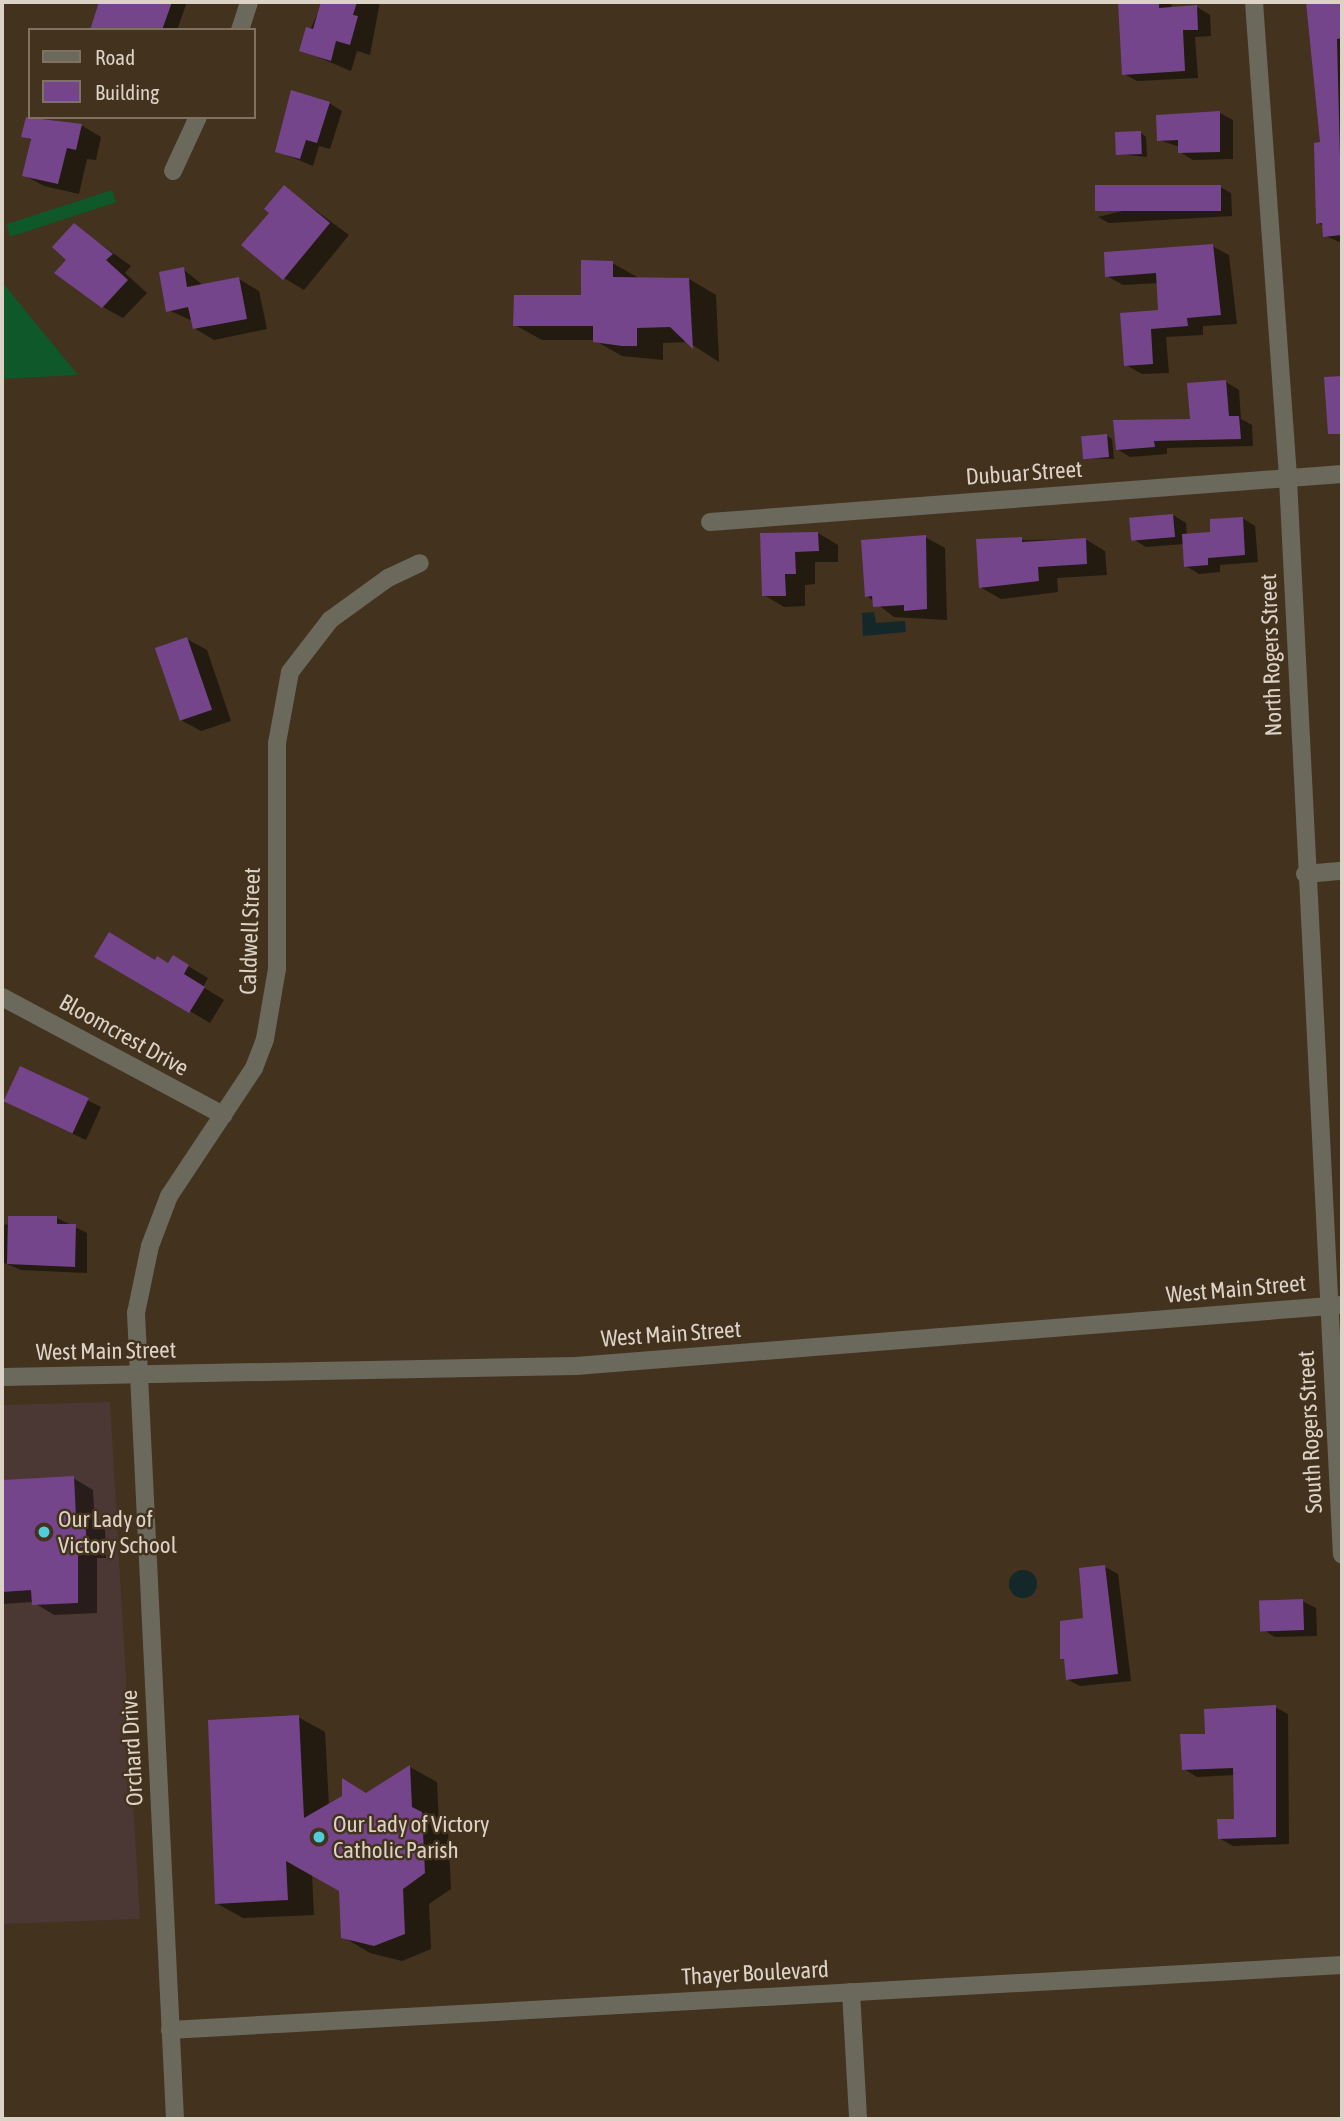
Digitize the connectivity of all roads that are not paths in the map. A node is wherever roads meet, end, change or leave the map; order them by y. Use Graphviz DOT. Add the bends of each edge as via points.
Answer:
graph roads {
  1 [pos="249,2"];
  2 [pos="1254,2"];
  3 [pos="241,28"];
  4 [pos="197,119"];
  5 [pos="173,171"];
  6 [pos="1342,474"];
  7 [pos="1288,479"];
  8 [pos="710,522"];
  9 [pos="420,564"];
  10 [pos="1342,871"];
  11 [pos="1304,874"];
  12 [pos="2,998"];
  13 [pos="223,1115"];
  14 [pos="1335,1306"];
  15 [pos="138,1375"];
  16 [pos="2,1377"];
  17 [pos="1342,1555"];
  18 [pos="1342,1965"];
  19 [pos="851,1992"];
  20 [pos="170,2030"];
  21 [pos="175,2119"];
  22 [pos="858,2119"];
  1 -- 3 [label="street"];
  2 -- 7 [label="street, North Rogers Street"];
  4 -- 5 [label="street"];
  6 -- 7 [label="street, Dubuar Street"];
  7 -- 8 [label="street, Dubuar Street"];
  7 -- 11 [label="street, North Rogers Street"];
  9 -- 13 [label="street, Caldwell Street" via="388,578 330,620 308,645 287,681 277,743 275,990 254,1068"];
  10 -- 11 [label="street"];
  11 -- 14 [label="street, North Rogers Street"];
  12 -- 13 [label="street, Bloomcrest Drive"];
  13 -- 15 [label="street, Caldwell Street" via="181,1175 158,1221 136,1313"];
  14 -- 15 [label="street, West Main Street" via="576,1366"];
  14 -- 17 [label="street, South Rogers Street"];
  15 -- 16 [label="street, West Main Street"];
  15 -- 20 [label="street, Orchard Drive"];
  18 -- 19 [label="street, Thayer Boulevard"];
  19 -- 20 [label="street, Thayer Boulevard"];
  19 -- 22 [label="street"];
  20 -- 21 [label="street, Orchard Drive"];
}
